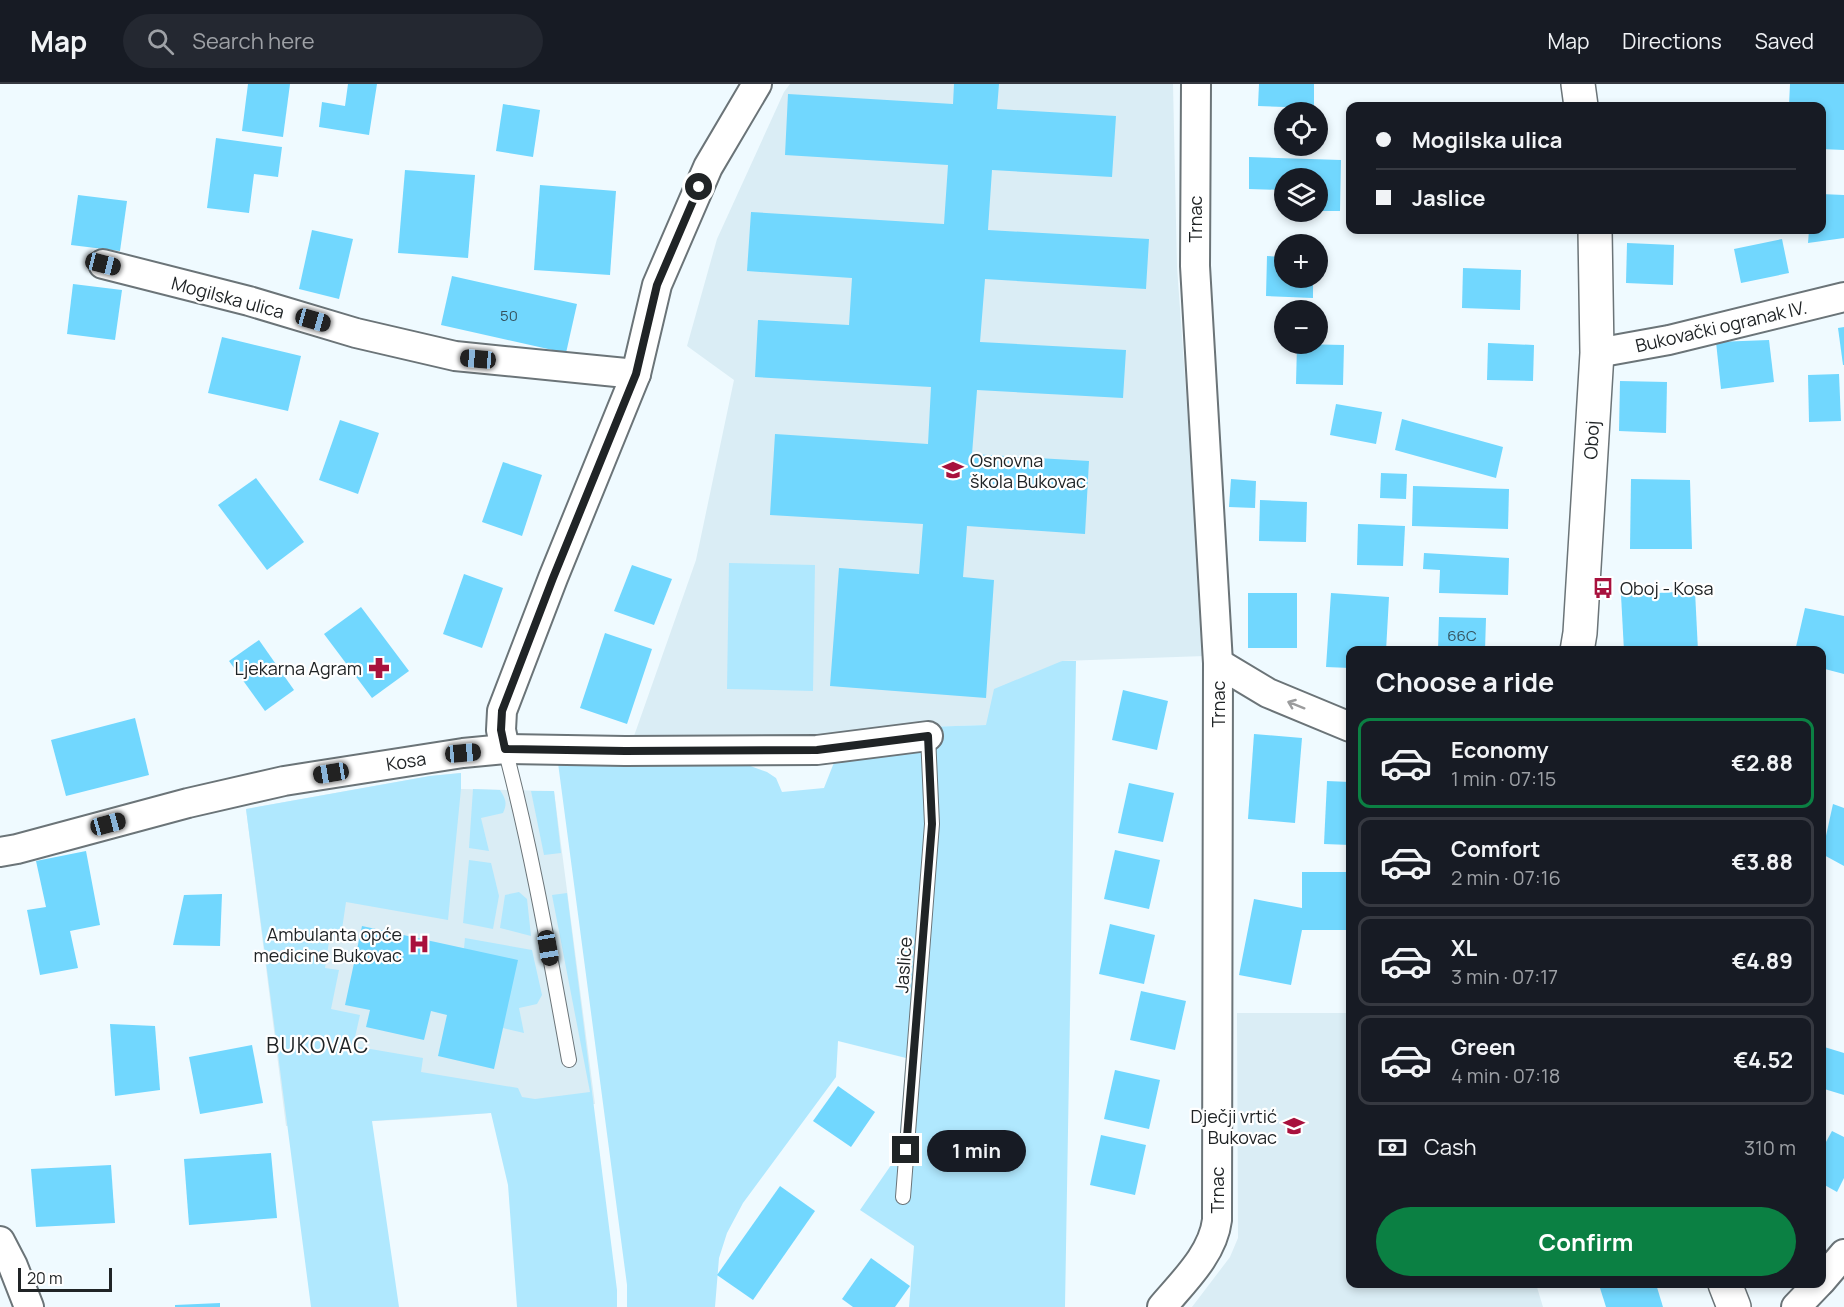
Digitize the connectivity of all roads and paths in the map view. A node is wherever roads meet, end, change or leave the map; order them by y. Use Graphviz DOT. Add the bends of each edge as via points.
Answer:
graph roads {
  1 [pos="757,84"];
  2 [pos="1196,84"];
  3 [pos="1578,84"];
  4 [pos="1580,102"];
  5 [pos="1595,234"];
  6 [pos="103,264"];
  7 [pos="1844,297"];
  8 [pos="1597,353"];
  9 [pos="636,374"];
  10 [pos="1578,646"];
  11 [pos="1218,663"];
  12 [pos="1346,725"];
  13 [pos="928,736"];
  14 [pos="505,749"];
  15 [pos="0,852"];
  16 [pos="569,1060"];
  17 [pos="903,1197"];
  18 [pos="0,1241"];
  19 [pos="1844,1254"];
  20 [pos="1826,1275"];
  21 [pos="1727,1288"];
  22 [pos="1814,1288"];
  23 [pos="29,1307"];
  24 [pos="1162,1307"];
  25 [pos="1734,1307"];
  26 [pos="1796,1307"];
  1 -- 9 [label="street" via="708,167 657,285"];
  2 -- 11 [label="street, Trnac" via="1195,266"];
  3 -- 4 [label="street"];
  5 -- 8 [label="street, Oboj"];
  6 -- 9 [label="street, Mogilska ulica" via="455,357"];
  7 -- 8 [label="street, Bukovački ogranak IV." via="1669,340"];
  8 -- 10 [label="street, Oboj"];
  9 -- 14 [label="street" via="502,711"];
  12 -- 11 [label="street, one-way" via="1268,693"];
  11 -- 24 [label="street, Trnac" via="1217,1220 1209,1246"];
  13 -- 14 [label="street, Kosa" via="817,750"];
  13 -- 17 [label="lane, Jaslice" via="932,824"];
  14 -- 15 [label="street, Kosa" via="284,781"];
  14 -- 16 [label="lane"];
  18 -- 23 [label="street"];
  19 -- 20 [label="street"];
  21 -- 25 [label="street"];
  22 -- 26 [label="street"];
}
